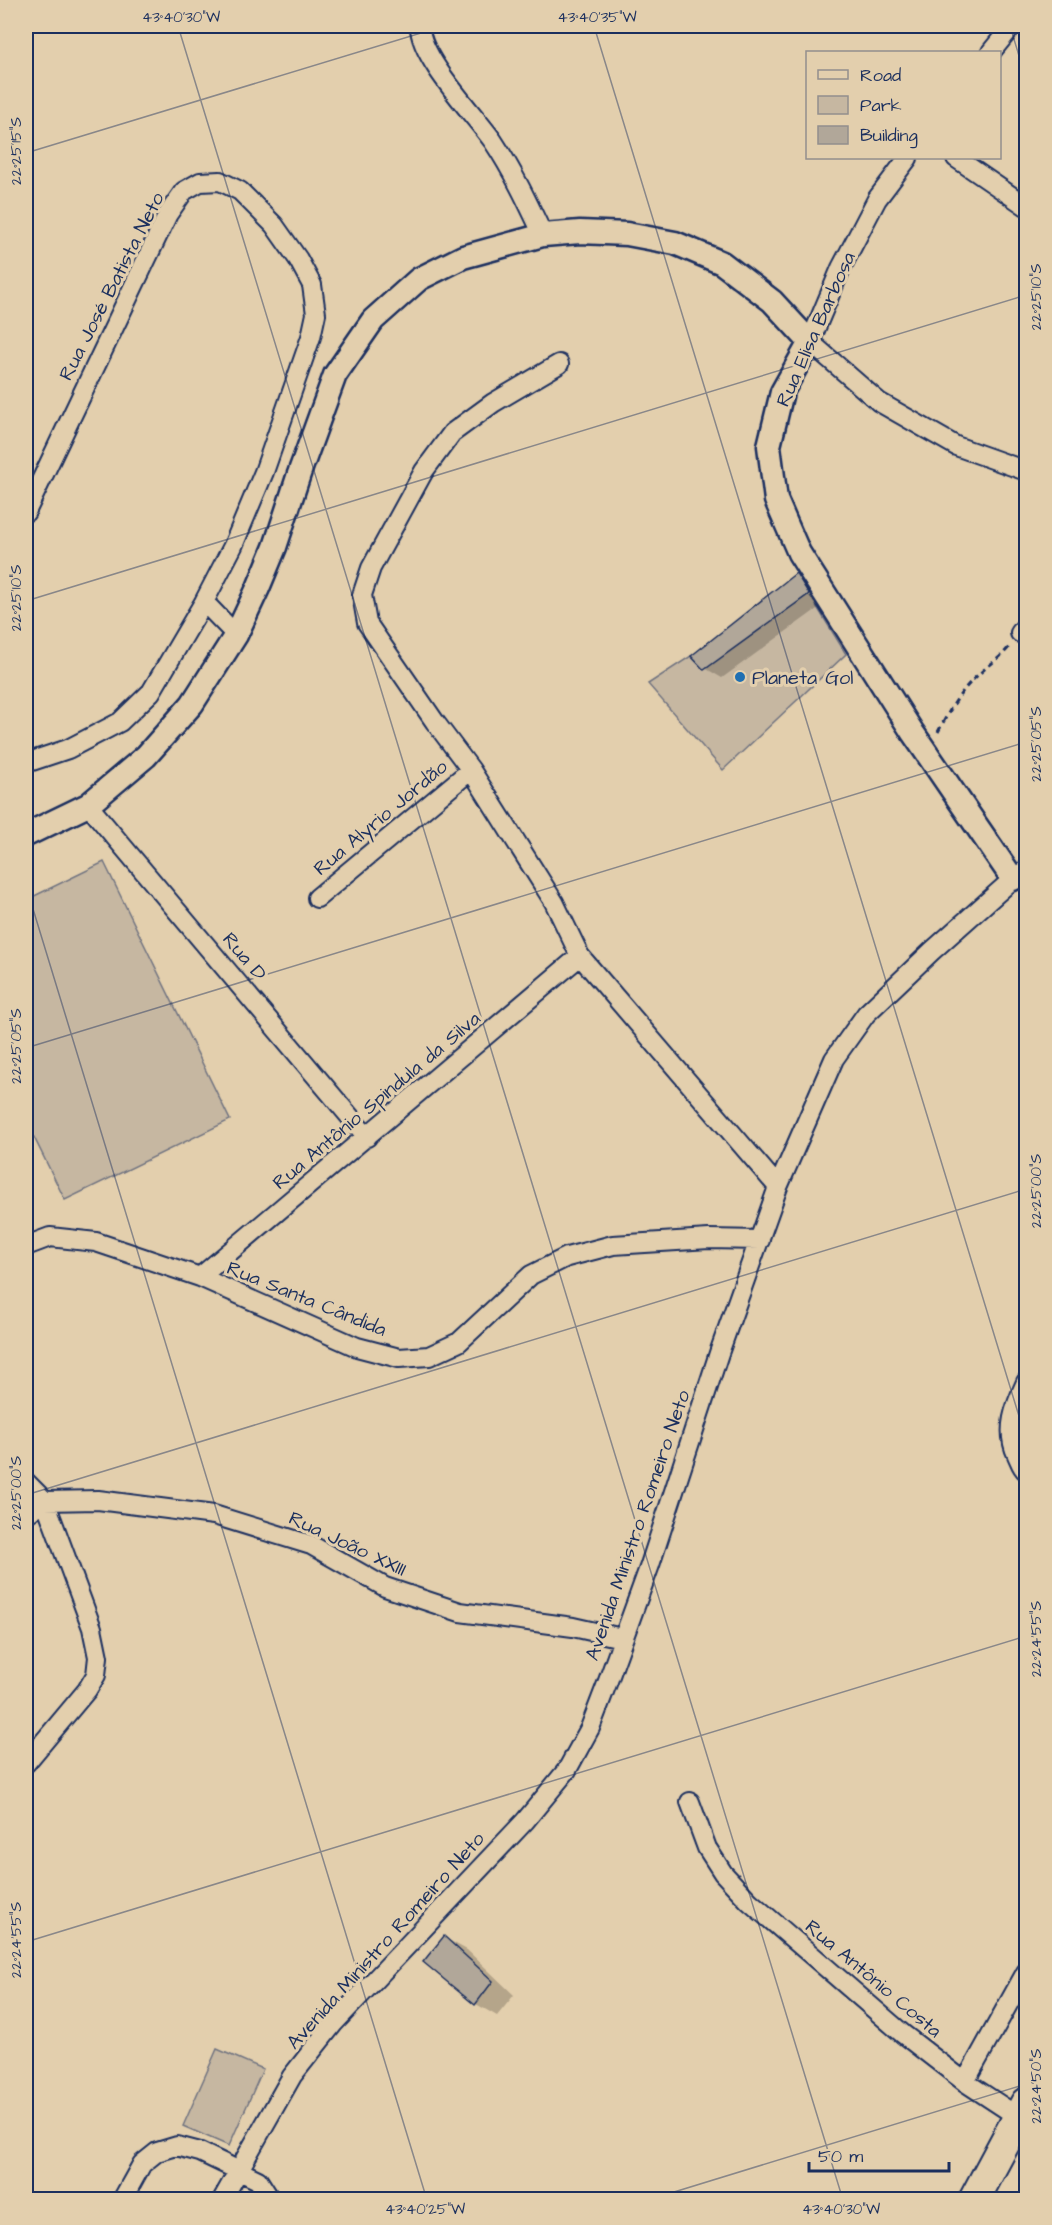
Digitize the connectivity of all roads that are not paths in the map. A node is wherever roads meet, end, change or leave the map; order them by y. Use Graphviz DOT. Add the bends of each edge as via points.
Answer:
graph roads {
  1 [pos="420,26"];
  2 [pos="1012,26"];
  3 [pos="991,51"];
  4 [pos="907,159"];
  5 [pos="957,159"];
  6 [pos="1026,206"];
  7 [pos="543,235"];
  8 [pos="810,342"];
  9 [pos="559,364"];
  10 [pos="1024,466"];
  11 [pos="26,512"];
  12 [pos="204,602"];
  13 [pos="236,635"];
  14 [pos="26,763"];
  15 [pos="471,770"];
  16 [pos="88,805"];
  17 [pos="26,835"];
  18 [pos="1020,875"];
  19 [pos="317,898"];
  20 [pos="580,956"];
  21 [pos="367,1137"];
  22 [pos="778,1187"];
  23 [pos="760,1240"];
  24 [pos="26,1246"];
  25 [pos="200,1277"];
  26 [pos="1026,1382"];
  27 [pos="1026,1471"];
  28 [pos="26,1482"];
  29 [pos="45,1501"];
  30 [pos="26,1514"];
  31 [pos="622,1638"];
  32 [pos="26,1763"];
  33 [pos="690,1802"];
  34 [pos="1026,1972"];
  35 [pos="965,2082"];
  36 [pos="1024,2114"];
  37 [pos="238,2171"];
  38 [pos="122,2199"];
  39 [pos="222,2199"];
  40 [pos="268,2199"];
  41 [pos="974,2199"];
  1 -- 7 [label="street" via="429,57 493,141"];
  2 -- 3 [label="street"];
  4 -- 8 [label="street, Rua Elisa Barbosa" via="877,199 841,268"];
  5 -- 6 [label="street"];
  7 -- 8 [label="street" via="627,234 675,243 722,263 772,301"];
  7 -- 13 [label="street" via="463,257 419,279 373,320 335,375 275,547"];
  8 -- 10 [label="street" via="879,402 956,446"];
  8 -- 18 [label="street, Rua Elisa Barbosa" via="782,392 769,446 776,500 799,553 926,752"];
  9 -- 15 [label="street" via="452,433 424,471 371,568 362,595 367,623"];
  11 -- 12 [label="street, Rua José Batista Neto" via="168,214 184,191 200,182 220,182 240,191 274,225 298,259 312,285 316,314 264,472"];
  12 -- 13 [label="street"];
  12 -- 14 [label="street, Rua José Batista Neto" via="151,692 120,722 68,749"];
  13 -- 16 [label="street" via="192,704 146,756"];
  15 -- 19 [label="street, Rua Alyrio Jordão"];
  15 -- 20 [label="street" via="554,902"];
  16 -- 17 [label="street"];
  16 -- 21 [label="street, Rua D"];
  18 -- 22 [label="street, Avenida Ministro Romeiro Neto" via="866,1014 834,1059"];
  20 -- 21 [label="street, Rua Antônio Spindula da Silva"];
  20 -- 22 [label="street"];
  21 -- 25 [label="street, Rua Antônio Spindula da Silva"];
  22 -- 23 [label="street, Avenida Ministro Romeiro Neto"];
  23 -- 25 [label="street, Rua Santa Cândida" via="613,1245 567,1257 531,1275 459,1342 429,1356 399,1358 357,1347"];
  23 -- 31 [label="street, Avenida Ministro Romeiro Neto"];
  24 -- 25 [label="street, Rua Santa Cândida" via="50,1238 96,1242"];
  26 -- 27 [label="street" via="1011,1426 1013,1446"];
  28 -- 29 [label="street"];
  29 -- 30 [label="street"];
  29 -- 31 [label="street, Rua João XXIII" via="98,1500 214,1515 311,1545 384,1587 460,1612 573,1627"];
  29 -- 32 [label="street" via="92,1628 98,1657 96,1675 87,1690"];
  31 -- 37 [label="street, Avenida Ministro Romeiro Neto" via="590,1728 567,1770 525,1821 334,2023 292,2076"];
  33 -- 35 [label="street, Rua Antônio Costa" via="707,1848 749,1901 903,2034"];
  34 -- 35 [label="street"];
  35 -- 36 [label="street, Rua Antônio Costa"];
  36 -- 41 [label="highway"];
  37 -- 38 [label="street" via="200,2152 177,2146 157,2152 142,2164"];
  37 -- 39 [label="street, Avenida Ministro Romeiro Neto"];
  37 -- 40 [label="street" via="258,2180"];
}
